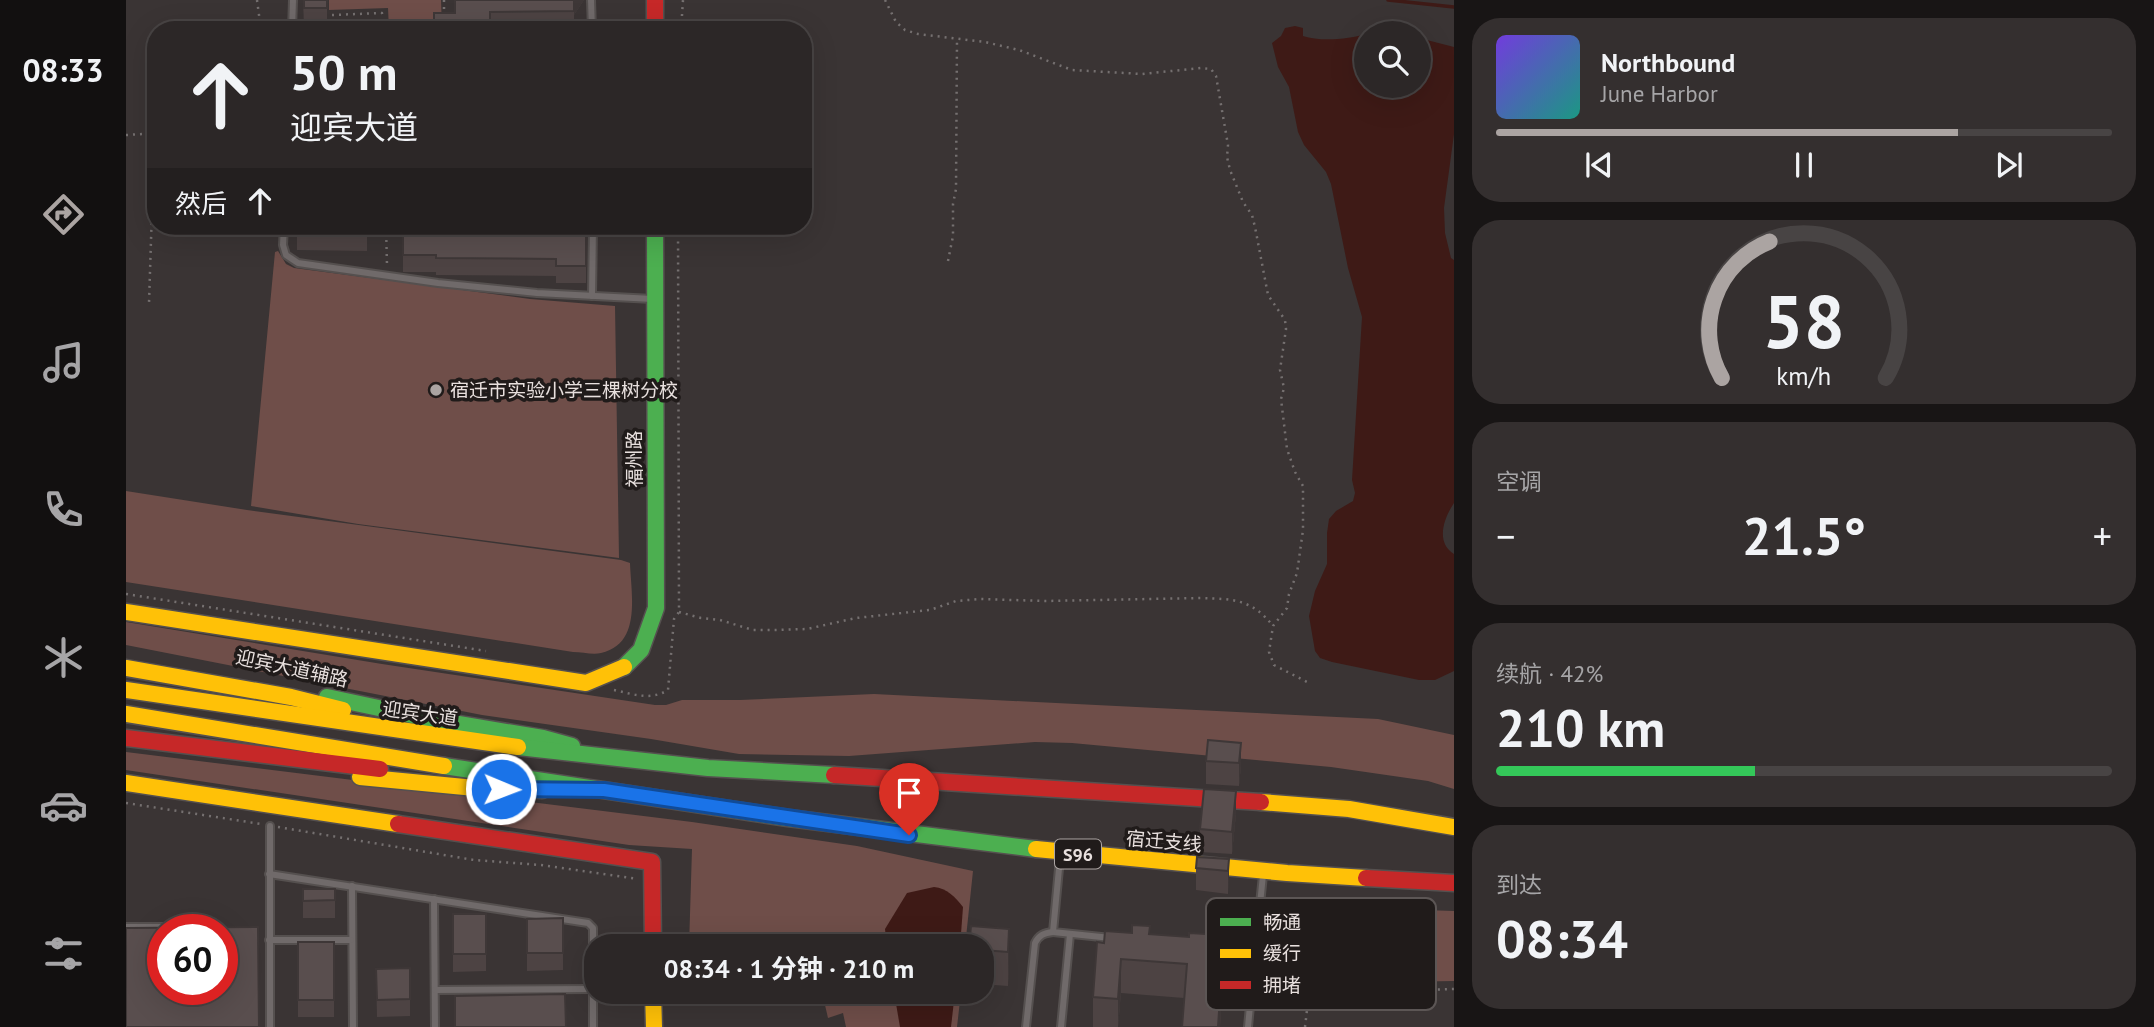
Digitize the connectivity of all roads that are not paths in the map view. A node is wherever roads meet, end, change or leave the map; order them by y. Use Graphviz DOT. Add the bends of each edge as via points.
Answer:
graph roads {
  1 [pos="293,0"];
  2 [pos="591,0"];
  3 [pos="655,0"];
  4 [pos="292,21"];
  5 [pos="592,21"];
  6 [pos="655,21"];
  7 [pos="284,235"];
  8 [pos="593,235"];
  9 [pos="655,235"];
  10 [pos="592,296"];
  11 [pos="655,299"];
  12 [pos="126,612"];
  13 [pos="126,658"];
  14 [pos="126,668"];
  15 [pos="126,690"];
  16 [pos="126,714"];
  17 [pos="126,738"];
  18 [pos="461,740"];
  19 [pos="126,747"];
  20 [pos="613,758"];
  21 [pos="126,783"];
  22 [pos="604,790"];
  23 [pos="271,826"];
  24 [pos="1454,827"];
  25 [pos="1061,853"];
  26 [pos="1263,872"];
  27 [pos="269,874"];
  28 [pos="1454,883"];
  29 [pos="352,886"];
  30 [pos="1260,898"];
  31 [pos="434,899"];
  32 [pos="126,927"];
  33 [pos="147,927"];
  34 [pos="256,928"];
  35 [pos="270,928"];
  36 [pos="1053,932"];
  37 [pos="593,934"];
  38 [pos="653,934"];
  39 [pos="1070,934"];
  40 [pos="1117,939"];
  41 [pos="269,940"];
  42 [pos="352,940"];
  43 [pos="584,989"];
  44 [pos="435,990"];
  45 [pos="593,1004"];
  46 [pos="653,1004"];
  47 [pos="270,1027"];
  48 [pos="352,1027"];
  49 [pos="435,1027"];
  50 [pos="593,1027"];
  51 [pos="654,1027"];
  52 [pos="1026,1027"];
  53 [pos="1061,1027"];
  1 -- 4 [label="lane"];
  2 -- 5 [label="lane"];
  3 -- 6 [label="main road"];
  7 -- 10 [label="lane" via="286,255 298,263"];
  8 -- 10 [label="lane"];
  9 -- 11 [label="main road, 福州路"];
  10 -- 11 [label="lane"];
  11 -- 12 [label="main road, 福州路" via="656,608 639,654 619,672 586,683"];
  13 -- 20 [label="main road, 迎宾大道辅路" via="543,738"];
  14 -- 18 [label="main road" via="291,697"];
  15 -- 18 [label="main road, 迎宾大道"];
  16 -- 22 [label="main road"];
  17 -- 22 [label="main road" via="329,764"];
  18 -- 20 [label="main road, 迎宾大道"];
  19 -- 22 [label="main road" via="475,789"];
  20 -- 24 [label="main road, 迎宾大道" via="1349,809"];
  21 -- 38 [label="main road" via="652,862"];
  22 -- 25 [label="main road, 宿迁支线 / S96"];
  23 -- 27 [label="lane"];
  25 -- 26 [label="main road, 宿迁支线 / S96"];
  25 -- 36 [label="lane"];
  26 -- 28 [label="main road, 宿迁支线 / S96"];
  26 -- 30 [label="lane"];
  27 -- 29 [label="lane"];
  27 -- 35 [label="lane"];
  29 -- 31 [label="lane"];
  29 -- 42 [label="lane"];
  31 -- 37 [label="lane" via="588,923"];
  31 -- 44 [label="lane"];
  32 -- 33 [label="lane"];
  34 -- 35 [label="lane"];
  35 -- 41 [label="lane"];
  36 -- 39 [label="lane"];
  36 -- 52 [label="lane" via="1044,933 1035,943"];
  39 -- 40 [label="lane"];
  39 -- 53 [label="lane"];
  41 -- 42 [label="lane"];
  41 -- 47 [label="lane"];
  42 -- 48 [label="lane"];
  43 -- 44 [label="lane"];
  44 -- 49 [label="lane"];
  45 -- 50 [label="lane"];
  46 -- 51 [label="main road"];
}
